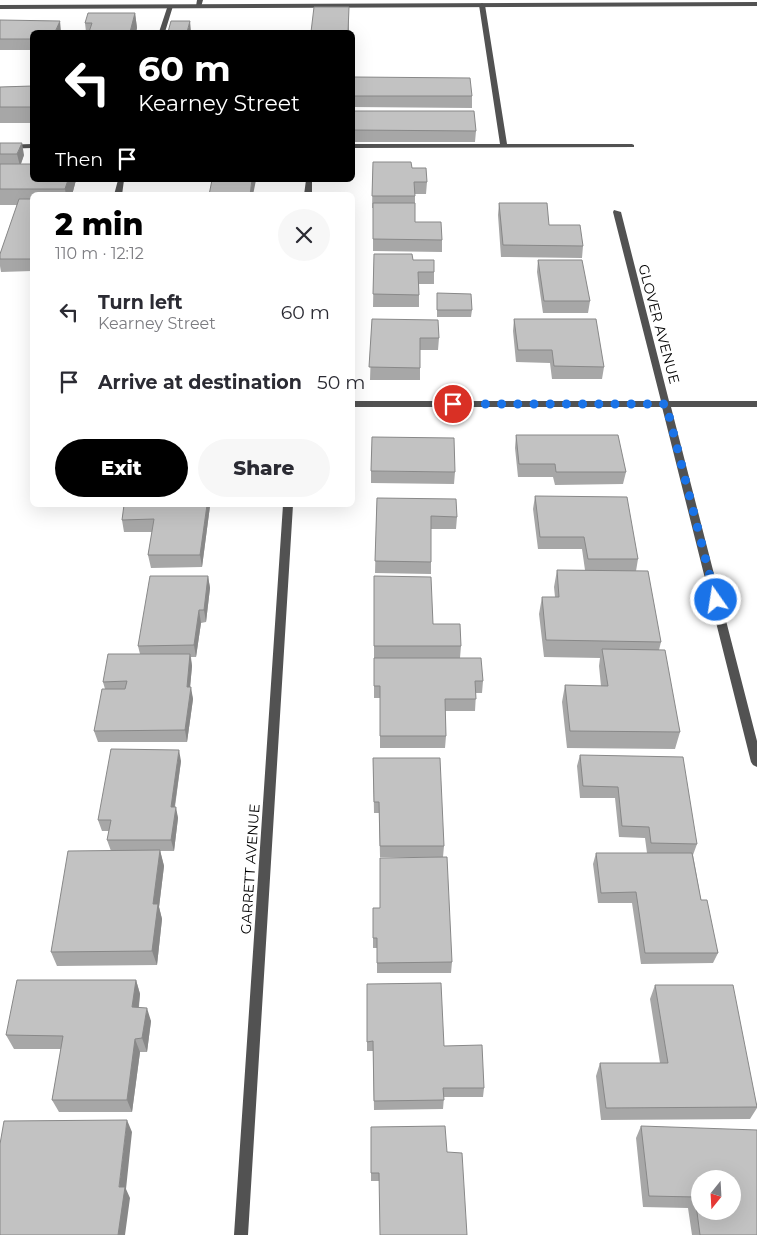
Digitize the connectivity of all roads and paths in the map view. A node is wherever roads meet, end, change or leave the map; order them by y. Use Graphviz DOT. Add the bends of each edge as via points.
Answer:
graph roads {
  1 [pos="199,3"];
  2 [pos="482,4"];
  3 [pos="757,4"];
  4 [pos="170,6"];
  5 [pos="0,7"];
  6 [pos="163,30"];
  7 [pos="30,146"];
  8 [pos="355,146"];
  9 [pos="504,146"];
  10 [pos="632,146"];
  11 [pos="0,147"];
  12 [pos="616,212"];
  13 [pos="355,404"];
  14 [pos="666,404"];
  15 [pos="757,404"];
  16 [pos="288,507"];
  17 [pos="757,762"];
  18 [pos="241,1235"];
  1 -- 2 [label="street"];
  1 -- 4 [label="street"];
  2 -- 3 [label="street"];
  2 -- 9 [label="street"];
  4 -- 5 [label="street"];
  4 -- 6 [label="street"];
  7 -- 11 [label="street"];
  8 -- 9 [label="street"];
  9 -- 10 [label="street"];
  12 -- 14 [label="street, GLOVER AVENUE"];
  13 -- 14 [label="street"];
  14 -- 15 [label="street"];
  14 -- 17 [label="street, GLOVER AVENUE"];
  16 -- 18 [label="street, GARRETT AVENUE"];
}
